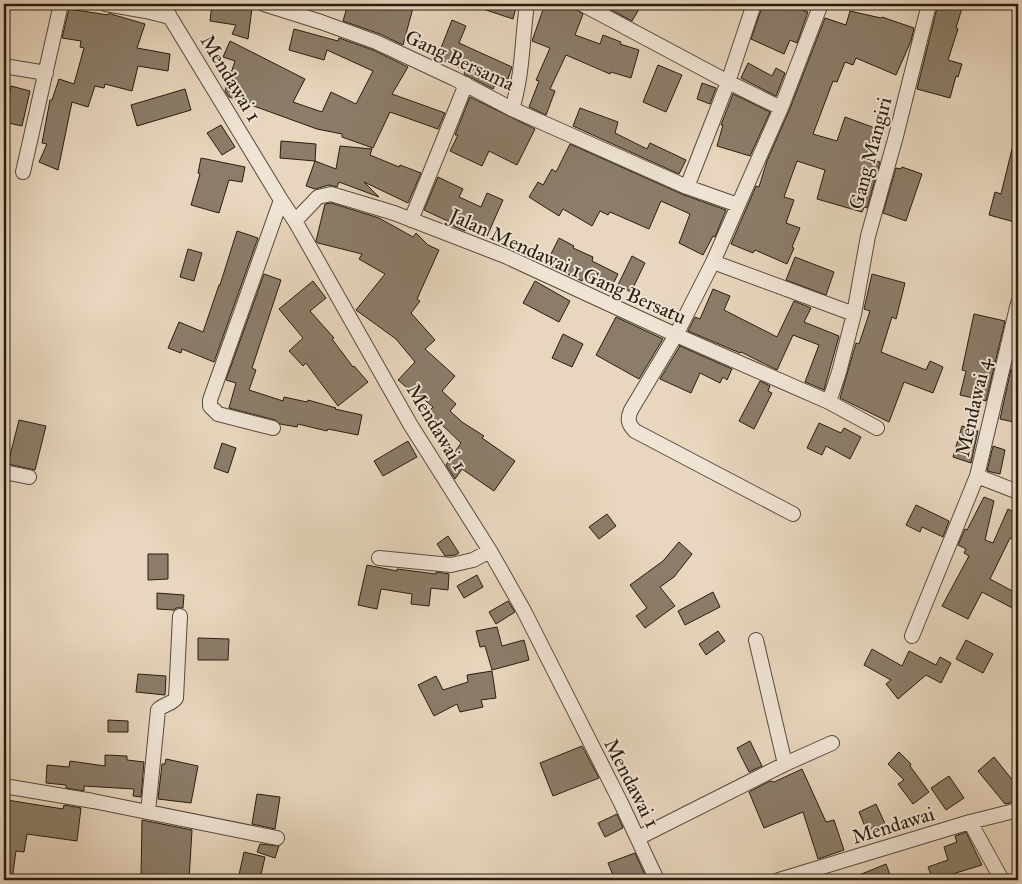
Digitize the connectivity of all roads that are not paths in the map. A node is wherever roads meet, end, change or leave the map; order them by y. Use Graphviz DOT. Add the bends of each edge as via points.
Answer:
graph roads {
  1 [pos="61,4"];
  2 [pos="106,4"];
  3 [pos="164,4"];
  4 [pos="264,4"];
  5 [pos="527,4"];
  6 [pos="582,4"];
  7 [pos="754,4"];
  8 [pos="821,4"];
  9 [pos="929,4"];
  10 [pos="170,17"];
  11 [pos="4,66"];
  12 [pos="46,74"];
  13 [pos="728,82"];
  14 [pos="466,84"];
  15 [pos="512,108"];
  16 [pos="781,108"];
  17 [pos="23,172"];
  18 [pos="687,187"];
  19 [pos="281,200"];
  20 [pos="738,205"];
  21 [pos="295,220"];
  22 [pos="411,220"];
  23 [pos="713,262"];
  24 [pos="1018,303"];
  25 [pos="854,314"];
  26 [pos="676,335"];
  27 [pos="829,402"];
  28 [pos="273,428"];
  29 [pos="877,428"];
  30 [pos="4,472"];
  31 [pos="977,476"];
  32 [pos="29,477"];
  33 [pos="1018,492"];
  34 [pos="793,514"];
  35 [pos="490,551"];
  36 [pos="379,558"];
  37 [pos="180,616"];
  38 [pos="912,636"];
  39 [pos="756,640"];
  40 [pos="832,743"];
  41 [pos="785,764"];
  42 [pos="4,786"];
  43 [pos="1018,810"];
  44 [pos="148,812"];
  45 [pos="970,822"];
  46 [pos="277,838"];
  47 [pos="638,838"];
  48 [pos="657,880"];
  49 [pos="779,880"];
  50 [pos="1002,880"];
  1 -- 12 [label="street"];
  2 -- 10 [label="street"];
  3 -- 10 [label="street, Mendawai 1"];
  4 -- 14 [label="street, Gang Bersama" via="376,42"];
  5 -- 15 [label="street, Gang Bersama" via="518,91"];
  6 -- 13 [label="street"];
  7 -- 13 [label="street"];
  8 -- 16 [label="street"];
  9 -- 25 [label="street, Gang Mangiri" via="868,236"];
  10 -- 19 [label="street, Mendawai 1"];
  11 -- 12 [label="street"];
  12 -- 17 [label="street"];
  13 -- 16 [label="street"];
  13 -- 18 [label="street"];
  14 -- 15 [label="street, Gang Bersama"];
  14 -- 22 [label="street"];
  15 -- 18 [label="street"];
  16 -- 20 [label="street"];
  18 -- 20 [label="street"];
  19 -- 21 [label="street, Mendawai 1"];
  19 -- 28 [label="street" via="210,400 210,406 218,414"];
  20 -- 23 [label="street"];
  21 -- 22 [label="street, Jalan Mendawai 1 Gang Bersatu" via="318,197 331,194"];
  21 -- 35 [label="street, Mendawai 1" via="410,424"];
  22 -- 26 [label="street, Jalan Mendawai 1 Gang Bersatu" via="505,256"];
  23 -- 25 [label="street"];
  23 -- 26 [label="street"];
  24 -- 31 [label="street, Mendawai 4"];
  25 -- 27 [label="street, Gang Mangiri"];
  26 -- 27 [label="street, Jalan Mendawai 1 Gang Bersatu"];
  26 -- 34 [label="street" via="631,410 628,419 631,427"];
  27 -- 29 [label="street, Jalan Mendawai 1 Gang Bersatu"];
  30 -- 32 [label="street"];
  31 -- 33 [label="street, Mendawai 4"];
  31 -- 38 [label="street"];
  35 -- 36 [label="street" via="473,560 451,565"];
  35 -- 47 [label="street, Mendawai 1" via="524,611"];
  37 -- 44 [label="street" via="176,698 158,710"];
  39 -- 41 [label="street"];
  40 -- 41 [label="street"];
  41 -- 47 [label="street"];
  42 -- 44 [label="street"];
  43 -- 45 [label="street, Mendawai"];
  44 -- 46 [label="street"];
  45 -- 49 [label="street, Mendawai"];
  45 -- 50 [label="street"];
  47 -- 48 [label="street, Mendawai 1"];
}
